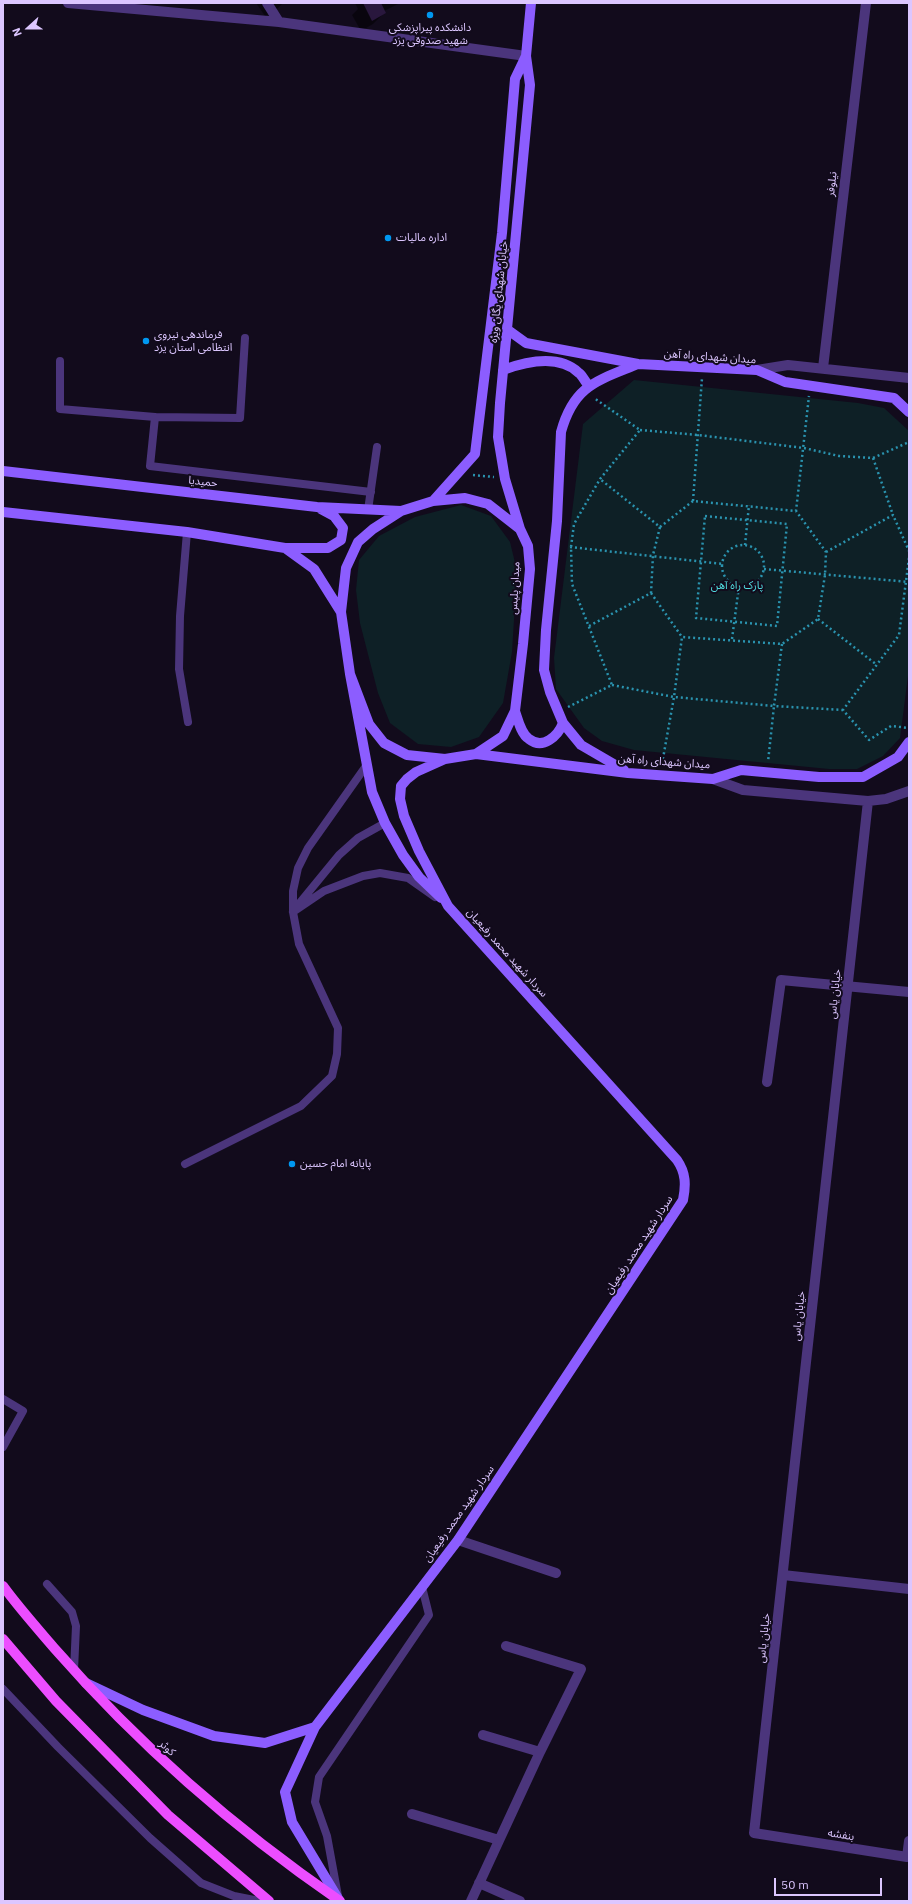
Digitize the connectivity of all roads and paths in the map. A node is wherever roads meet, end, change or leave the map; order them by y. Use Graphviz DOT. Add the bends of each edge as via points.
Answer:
graph roads {
  1 [pos="68,3"];
  2 [pos="267,3"];
  3 [pos="531,3"];
  4 [pos="866,3"];
  5 [pos="93,4"];
  6 [pos="280,22"];
  7 [pos="526,56"];
  8 [pos="508,330"];
  9 [pos="246,338"];
  10 [pos="60,361"];
  11 [pos="638,364"];
  12 [pos="703,367"];
  13 [pos="823,368"];
  14 [pos="503,370"];
  15 [pos="757,370"];
  16 [pos="909,378"];
  17 [pos="810,386"];
  18 [pos="586,388"];
  19 [pos="909,412"];
  20 [pos="154,417"];
  21 [pos="640,430"];
  22 [pos="698,435"];
  23 [pos="909,442"];
  24 [pos="377,447"];
  25 [pos="804,448"];
  26 [pos="873,458"];
  27 [pos="3,471"];
  28 [pos="458,473"];
  29 [pos="505,479"];
  30 [pos="600,479"];
  31 [pos="371,492"];
  32 [pos="433,501"];
  33 [pos="693,501"];
  34 [pos="749,505"];
  35 [pos="317,507"];
  36 [pos="368,510"];
  37 [pos="401,511"];
  38 [pos="796,511"];
  39 [pos="3,512"];
  40 [pos="893,515"];
  41 [pos="747,520"];
  42 [pos="660,527"];
  43 [pos="520,529"];
  44 [pos="187,532"];
  45 [pos="744,545"];
  46 [pos="555,546"];
  47 [pos="571,547"];
  48 [pos="286,548"];
  49 [pos="909,551"];
  50 [pos="826,552"];
  51 [pos="653,555"];
  52 [pos="909,558"];
  53 [pos="701,561"];
  54 [pos="723,564"];
  55 [pos="764,569"];
  56 [pos="783,571"];
  57 [pos="825,575"];
  58 [pos="907,582"];
  59 [pos="739,586"];
  60 [pos="651,593"];
  61 [pos="341,612"];
  62 [pos="818,619"];
  63 [pos="734,622"];
  64 [pos="589,626"];
  65 [pos="682,637"];
  66 [pos="732,640"];
  67 [pos="782,644"];
  68 [pos="877,665"];
  69 [pos="350,674"];
  70 [pos="612,685"];
  71 [pos="674,697"];
  72 [pos="774,706"];
  73 [pos="843,710"];
  74 [pos="515,711"];
  75 [pos="558,712"];
  76 [pos="188,722"];
  77 [pos="563,723"];
  78 [pos="909,728"];
  79 [pos="909,742"];
  80 [pos="476,754"];
  81 [pos="446,759"];
  82 [pos="366,766"];
  83 [pos="628,772"];
  84 [pos="767,772"];
  85 [pos="660,775"];
  86 [pos="713,779"];
  87 [pos="909,791"];
  88 [pos="868,801"];
  89 [pos="385,823"];
  90 [pos="448,906"];
  91 [pos="293,912"];
  92 [pos="848,985"];
  93 [pos="909,992"];
  94 [pos="767,1082"];
  95 [pos="185,1164"];
  96 [pos="3,1398"];
  97 [pos="3,1447"];
  98 [pos="458,1540"];
  99 [pos="556,1573"];
  100 [pos="783,1575"];
  101 [pos="48,1584"];
  102 [pos="3,1586"];
  103 [pos="422,1587"];
  104 [pos="909,1590"];
  105 [pos="3,1639"];
  106 [pos="506,1646"];
  107 [pos="74,1670"];
  108 [pos="84,1682"];
  109 [pos="3,1689"];
  110 [pos="315,1727"];
  111 [pos="483,1735"];
  112 [pos="540,1752"];
  113 [pos="412,1814"];
  114 [pos="754,1833"];
  115 [pos="499,1840"];
  116 [pos="909,1841"];
  117 [pos="479,1883"];
  118 [pos="258,1901"];
  119 [pos="269,1901"];
  120 [pos="340,1901"];
  121 [pos="471,1901"];
  122 [pos="520,1901"];
  1 -- 5 [label="street"];
  2 -- 6 [label="street"];
  3 -- 7 [label="main road, خیابان شهدای یگان ویژه"];
  4 -- 13 [label="street, نیلوفر"];
  5 -- 6 [label="street"];
  6 -- 7 [label="street"];
  7 -- 8 [label="main road, خیابان شهدای یگان ویژه" via="530,85"];
  7 -- 28 [label="main road, خیابان شهدای یگان ویژه" via="515,79 502,233 475,454"];
  8 -- 11 [label="main road, میدان شهدای راه آهن" via="526,343"];
  8 -- 14 [label="main road, خیابان شهدای یگان ویژه"];
  9 -- 20 [label="lane" via="240,418"];
  10 -- 20 [label="lane" via="60,409"];
  11 -- 12 [label="main road, میدان شهدای راه آهن"];
  11 -- 18 [label="main road"];
  12 -- 15 [label="main road, میدان شهدای راه آهن"];
  12 -- 22 [label="path"];
  13 -- 15 [label="street" via="788,365"];
  13 -- 16 [label="street"];
  14 -- 18 [label="main road" via="522,363 554,363 567,366 578,373"];
  14 -- 29 [label="main road, خیابان شهدای یگان ویژه" via="498,437"];
  15 -- 17 [label="main road, میدان شهدای راه آهن" via="785,382"];
  17 -- 19 [label="main road, میدان شهدای راه آهن" via="894,398"];
  17 -- 25 [label="path"];
  18 -- 21 [label="path"];
  18 -- 46 [label="main road" via="568,413 561,432"];
  20 -- 31 [label="lane" via="150,466"];
  21 -- 22 [label="path"];
  21 -- 30 [label="path"];
  22 -- 25 [label="path"];
  22 -- 33 [label="path"];
  23 -- 26 [label="path"];
  24 -- 31 [label="lane"];
  25 -- 26 [label="path" via="839,456"];
  25 -- 38 [label="path"];
  26 -- 40 [label="path"];
  27 -- 35 [label="main road, حمیدیا"];
  28 -- 29 [label="path"];
  28 -- 32 [label="main road, خیابان شهدای یگان ویژه"];
  29 -- 43 [label="main road, خیابان شهدای یگان ویژه"];
  30 -- 42 [label="path"];
  30 -- 47 [label="path" via="574,524"];
  31 -- 36 [label="lane"];
  32 -- 37 [label="main road, میدان پلیس"];
  32 -- 43 [label="main road, میدان پلیس" via="465,498 488,504"];
  33 -- 34 [label="path"];
  33 -- 42 [label="path"];
  34 -- 38 [label="path"];
  34 -- 41 [label="path"];
  35 -- 36 [label="main road, حمیدیا"];
  35 -- 48 [label="main road" via="334,516 343,528 341,540 328,548"];
  36 -- 37 [label="main road, حمیدیا"];
  37 -- 61 [label="main road, میدان پلیس" via="358,542 346,568"];
  38 -- 50 [label="path"];
  39 -- 44 [label="main road"];
  40 -- 49 [label="path"];
  40 -- 50 [label="path"];
  41 -- 45 [label="path"];
  41 -- 53 [label="path" via="705,516"];
  41 -- 56 [label="path" via="787,524"];
  42 -- 51 [label="path"];
  43 -- 74 [label="main road, میدان پلیس" via="528,546 530,568"];
  44 -- 48 [label="main road"];
  44 -- 76 [label="lane" via="180,616 179,669"];
  45 -- 54 [label="path" via="730,549 724,557"];
  45 -- 55 [label="path" via="758,550 763,559"];
  46 -- 47 [label="path"];
  46 -- 75 [label="main road" via="544,670"];
  47 -- 51 [label="path"];
  47 -- 64 [label="path" via="572,584"];
  48 -- 61 [label="main road" via="314,570"];
  50 -- 57 [label="path"];
  51 -- 53 [label="path"];
  51 -- 60 [label="path"];
  52 -- 58 [label="path"];
  53 -- 54 [label="path"];
  53 -- 63 [label="path" via="696,618"];
  54 -- 59 [label="path" via="725,577 732,584"];
  55 -- 56 [label="path"];
  55 -- 59 [label="path" via="760,578 752,585"];
  56 -- 57 [label="path"];
  56 -- 63 [label="path" via="777,626"];
  57 -- 58 [label="path"];
  57 -- 62 [label="path"];
  58 -- 68 [label="path" via="899,635"];
  59 -- 63 [label="path"];
  60 -- 64 [label="path"];
  60 -- 65 [label="path"];
  61 -- 69 [label="main road, میدان پلیس"];
  62 -- 67 [label="path"];
  62 -- 68 [label="path"];
  63 -- 66 [label="path"];
  64 -- 70 [label="path"];
  65 -- 66 [label="path"];
  65 -- 71 [label="path"];
  66 -- 67 [label="path"];
  67 -- 72 [label="path"];
  68 -- 73 [label="path"];
  69 -- 81 [label="main road, میدان پلیس" via="369,724 384,743 407,755"];
  69 -- 82 [label="main road"];
  70 -- 71 [label="path"];
  70 -- 75 [label="path"];
  71 -- 72 [label="path"];
  71 -- 85 [label="path"];
  72 -- 73 [label="path"];
  72 -- 84 [label="path"];
  73 -- 78 [label="path" via="869,740 891,726"];
  74 -- 77 [label="main road" via="522,731 529,740 549,741 559,732"];
  74 -- 80 [label="main road, میدان پلیس" via="503,736"];
  75 -- 77 [label="main road"];
  77 -- 83 [label="main road" via="580,745"];
  79 -- 84 [label="main road, میدان شهدای راه آهن" via="898,757 863,777 819,777"];
  80 -- 81 [label="main road, میدان پلیس"];
  80 -- 83 [label="main road, میدان شهدای راه آهن"];
  81 -- 90 [label="main road, سردار شهید محمد رفیعیان" via="416,772 407,779 401,786 400,799 404,816 419,851"];
  82 -- 89 [label="main road" via="372,792"];
  82 -- 91 [label="lane" via="308,848 293,891"];
  83 -- 85 [label="main road, میدان شهدای راه آهن"];
  84 -- 86 [label="main road, میدان شهدای راه آهن" via="741,770"];
  85 -- 86 [label="main road, میدان شهدای راه آهن"];
  86 -- 88 [label="street" via="743,790"];
  87 -- 88 [label="street" via="886,799"];
  88 -- 92 [label="street, خیابان یاس"];
  89 -- 90 [label="main road" via="419,877"];
  89 -- 91 [label="lane" via="358,838 339,855"];
  90 -- 91 [label="lane" via="408,878 380,874 364,876 324,891"];
  90 -- 98 [label="main road, سردار شهید محمد رفیعیان" via="677,1160 683,1169 686,1185 683,1200"];
  91 -- 95 [label="lane" via="298,944 338,1028 337,1054 332,1076 301,1106"];
  92 -- 93 [label="street"];
  92 -- 94 [label="street" via="781,980"];
  92 -- 100 [label="street, خیابان یاس"];
  96 -- 97 [label="lane" via="23,1411"];
  98 -- 99 [label="street"];
  98 -- 103 [label="main road, سردار شهید محمد رفیعیان"];
  100 -- 104 [label="street"];
  100 -- 114 [label="street, خیابان یاس"];
  101 -- 107 [label="lane" via="72,1612 76,1626"];
  102 -- 107 [label="main road, کوثر"];
  103 -- 110 [label="main road, سردار شهید محمد رفیعیان"];
  103 -- 120 [label="lane" via="429,1615 319,1777 315,1802 327,1836"];
  105 -- 119 [label="main road" via="56,1701 168,1814"];
  106 -- 112 [label="street" via="581,1669"];
  107 -- 108 [label="main road, کوثر"];
  108 -- 110 [label="main road" via="143,1710 214,1736 265,1743"];
  108 -- 120 [label="main road, کوثر" via="127,1728 193,1787 262,1844"];
  109 -- 118 [label="lane" via="150,1838 201,1883 234,1896"];
  110 -- 120 [label="main road, سردار شهید محمد رفیعیان" via="285,1792 292,1822"];
  111 -- 112 [label="street"];
  112 -- 115 [label="street"];
  113 -- 115 [label="street"];
  114 -- 116 [label="street, بنفشه" via="907,1857"];
  115 -- 117 [label="street"];
  117 -- 121 [label="street"];
  117 -- 122 [label="street"];
}
